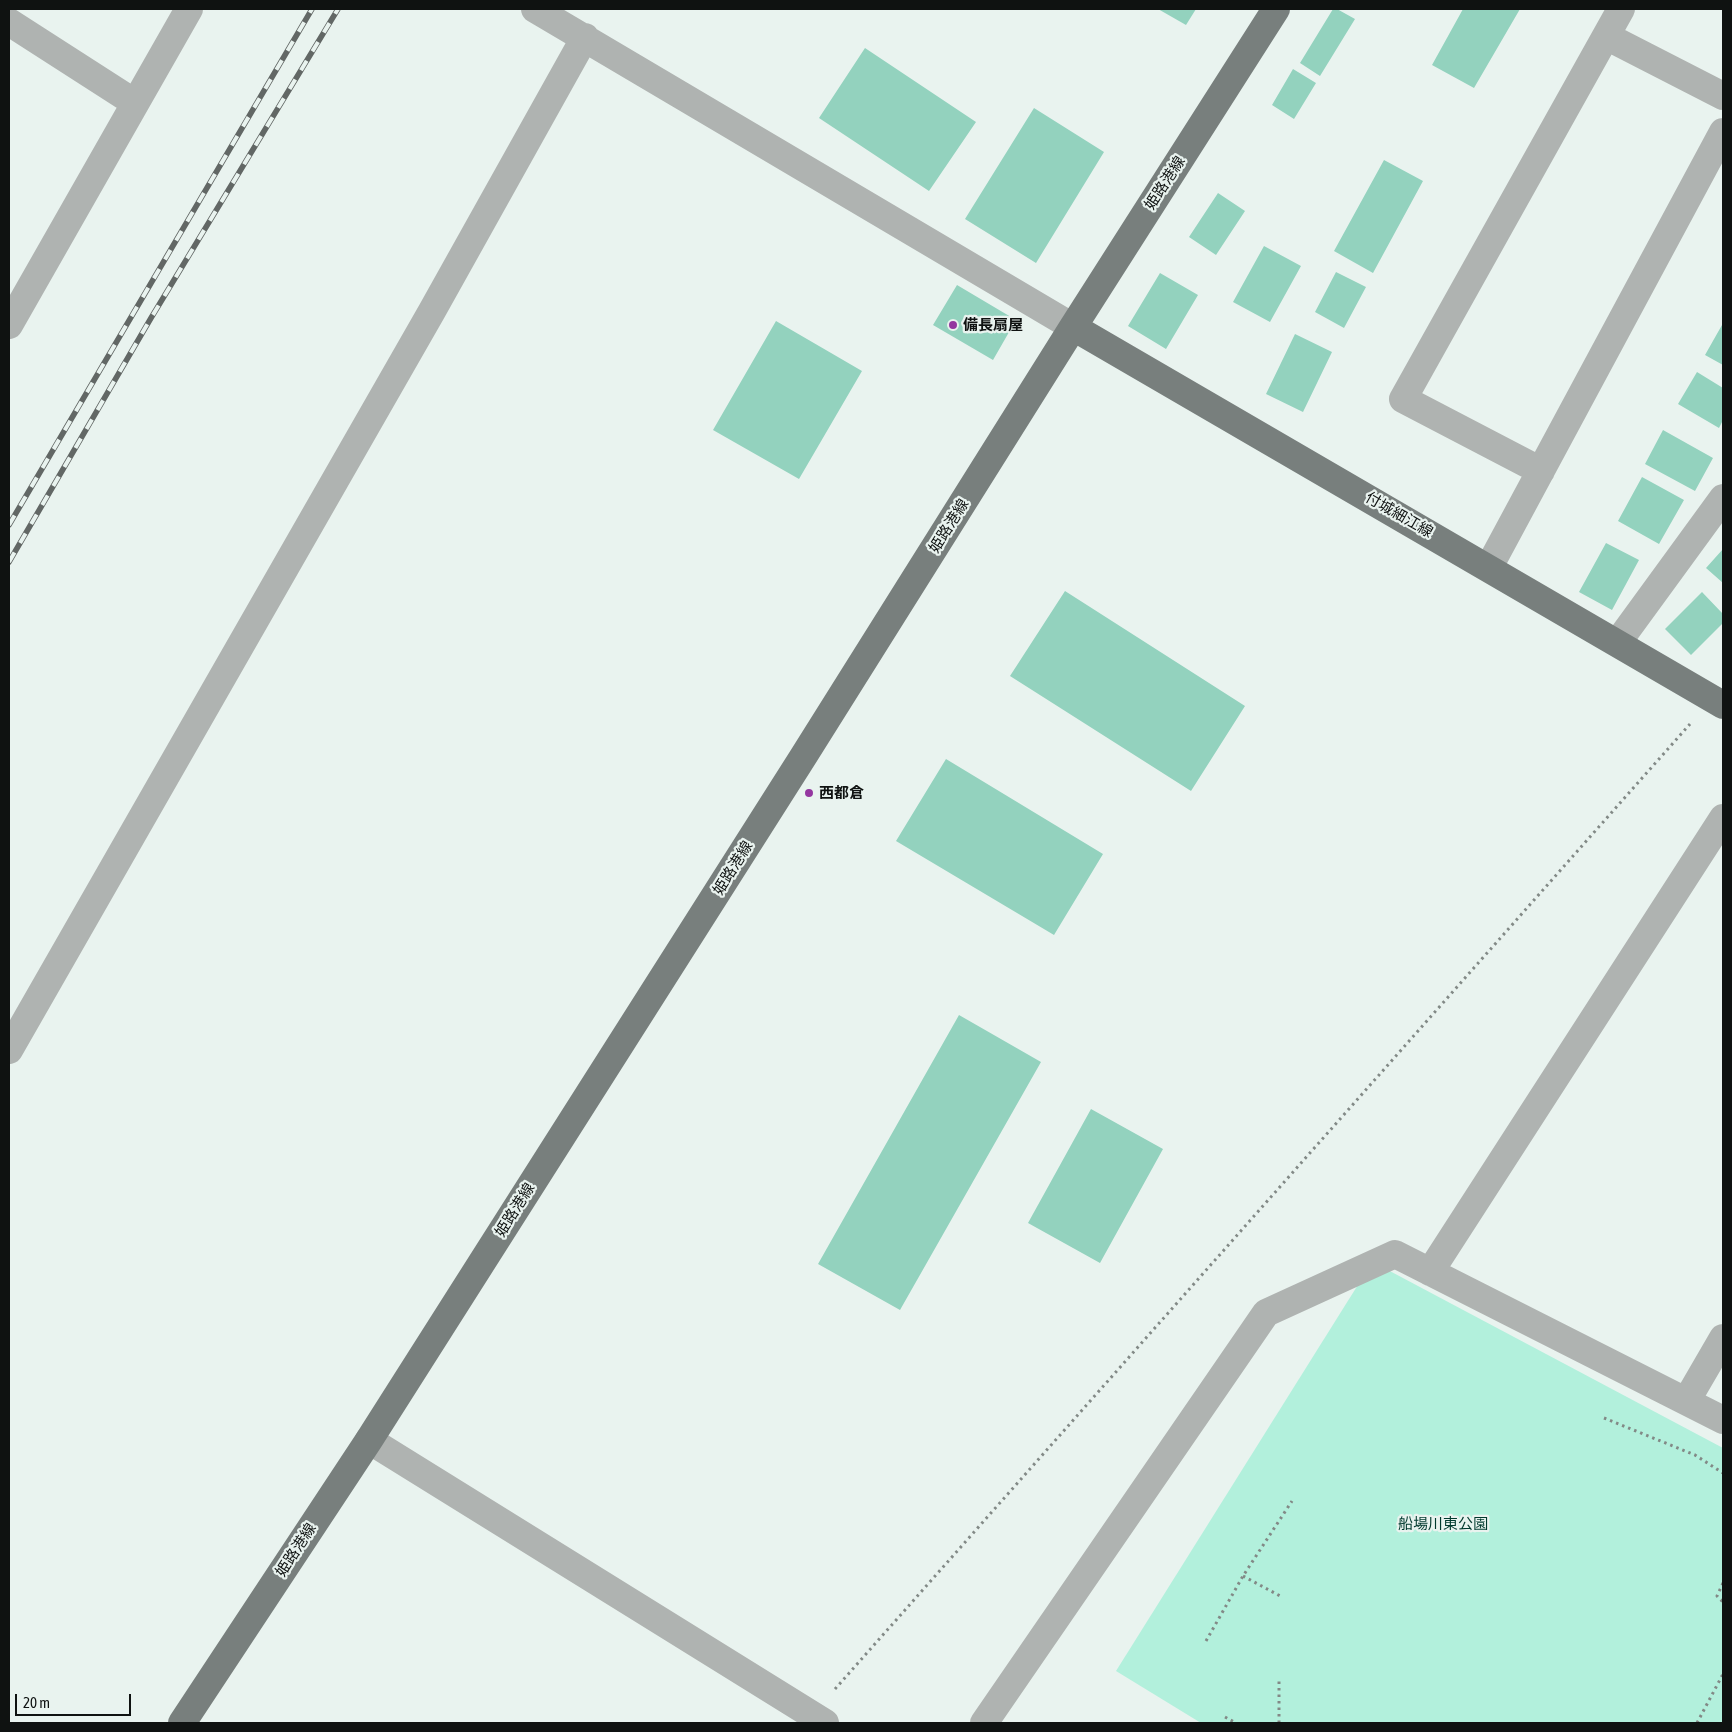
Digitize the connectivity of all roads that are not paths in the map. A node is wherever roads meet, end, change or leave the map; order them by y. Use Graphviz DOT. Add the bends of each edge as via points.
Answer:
graph roads {
  1 [pos="189,9"];
  2 [pos="535,9"];
  3 [pos="1276,9"];
  4 [pos="1621,9"];
  5 [pos="9,22"];
  6 [pos="1606,36"];
  7 [pos="585,37"];
  8 [pos="1723,96"];
  9 [pos="136,103"];
  10 [pos="1723,132"];
  11 [pos="9,325"];
  12 [pos="1073,327"];
  13 [pos="1541,471"];
  14 [pos="1723,498"];
  15 [pos="1489,567"];
  16 [pos="1618,642"];
  17 [pos="1718,702"];
  18 [pos="1723,818"];
  19 [pos="9,1050"];
  20 [pos="1430,1272"];
  21 [pos="1723,1338"];
  22 [pos="1687,1400"];
  23 [pos="1723,1420"];
  24 [pos="369,1440"];
  25 [pos="182,1723"];
  26 [pos="825,1723"];
  27 [pos="984,1723"];
  1 -- 9 [label="street"];
  2 -- 7 [label="street"];
  3 -- 12 [label="main road, 姫路港線"];
  4 -- 6 [label="street"];
  5 -- 9 [label="street"];
  6 -- 8 [label="street"];
  6 -- 13 [label="street" via="1403,399"];
  7 -- 12 [label="street"];
  7 -- 19 [label="street"];
  9 -- 11 [label="street"];
  10 -- 13 [label="street"];
  12 -- 15 [label="main road, 付城細江線"];
  12 -- 24 [label="main road, 姫路港線"];
  13 -- 15 [label="street"];
  14 -- 16 [label="street"];
  15 -- 16 [label="main road, 付城細江線"];
  16 -- 17 [label="main road, 付城細江線"];
  18 -- 20 [label="street"];
  20 -- 22 [label="street"];
  20 -- 27 [label="street" via="1395,1254 1266,1313"];
  21 -- 22 [label="street"];
  22 -- 23 [label="street"];
  24 -- 25 [label="main road, 姫路港線"];
  24 -- 26 [label="street"];
}
